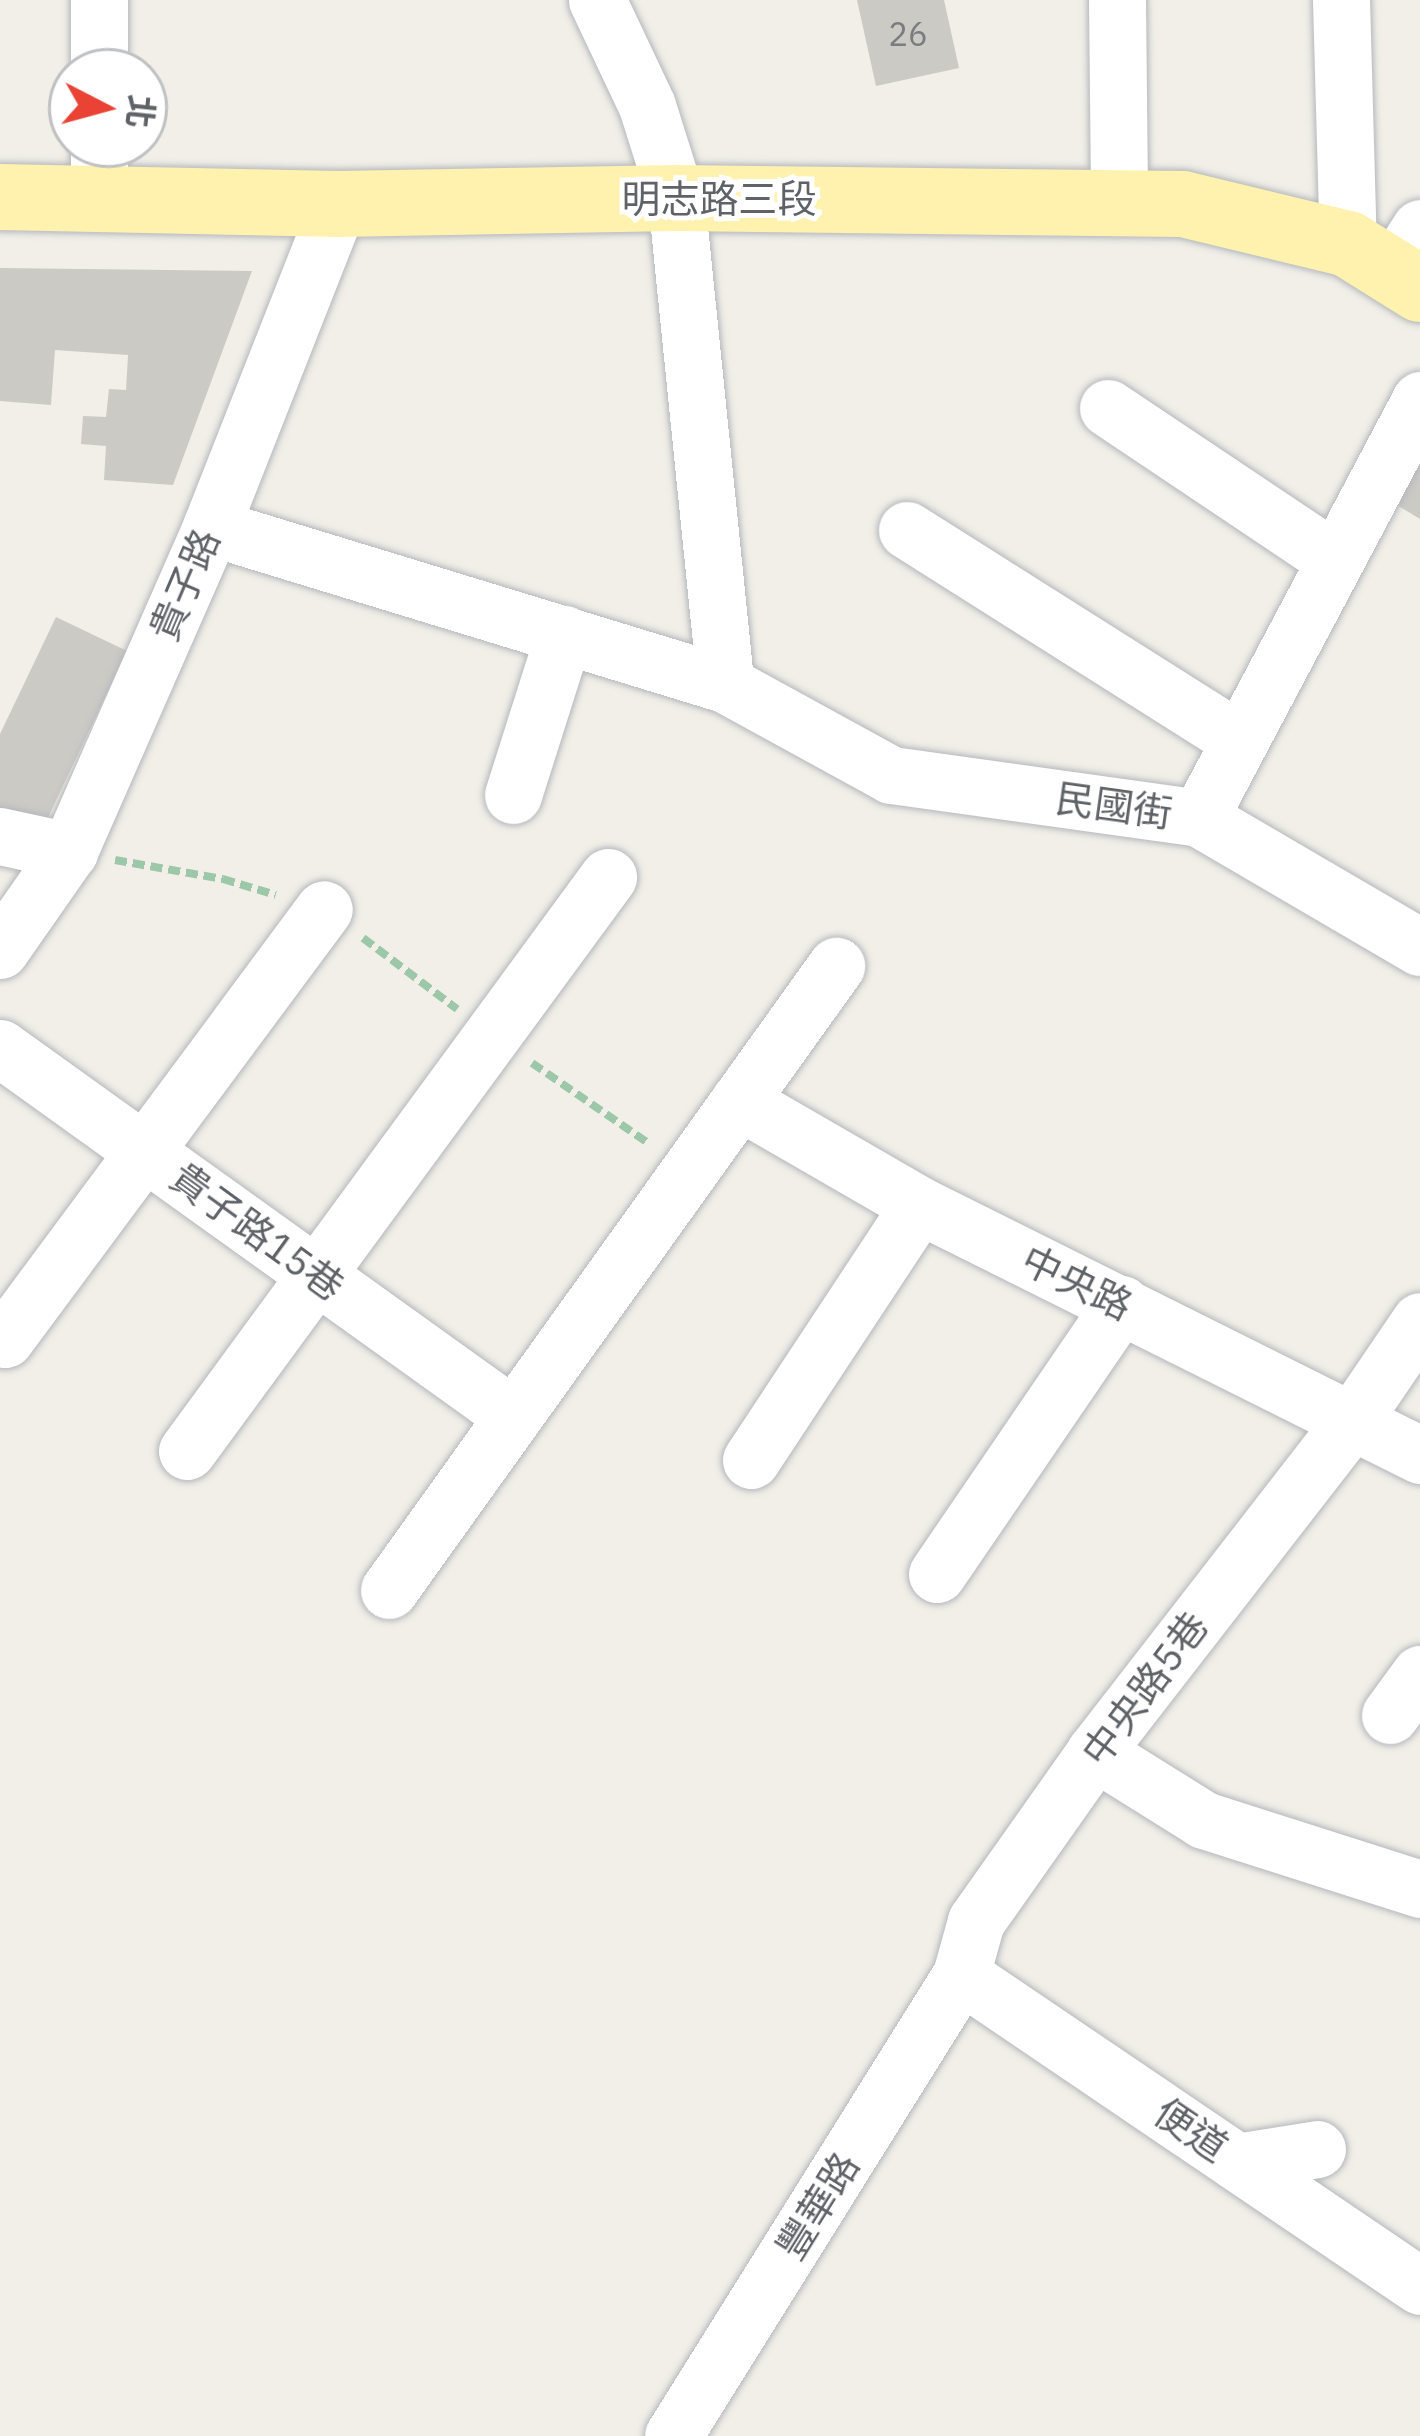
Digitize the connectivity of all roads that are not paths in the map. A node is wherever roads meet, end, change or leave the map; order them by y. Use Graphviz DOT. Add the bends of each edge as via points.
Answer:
graph roads {
  1 [pos="99,0"];
  2 [pos="597,0"];
  3 [pos="1117,0"];
  4 [pos="1341,0"];
  5 [pos="99,48"];
  6 [pos="99,170"];
  7 [pos="0,197"];
  8 [pos="676,198"];
  9 [pos="1119,203"];
  10 [pos="338,204"];
  11 [pos="1395,258"];
  12 [pos="1420,400"];
  13 [pos="1108,408"];
  14 [pos="211,527"];
  15 [pos="908,530"];
  16 [pos="1332,558"];
  17 [pos="564,634"];
  18 [pos="725,684"];
  19 [pos="1239,740"];
  20 [pos="513,795"];
  21 [pos="1198,818"];
  22 [pos="0,836"];
  23 [pos="69,851"];
  24 [pos="608,877"];
  25 [pos="324,909"];
  26 [pos="1420,947"];
  27 [pos="0,950"];
  28 [pos="836,966"];
  29 [pos="0,1048"];
  30 [pos="739,1102"];
  31 [pos="144,1152"];
  32 [pos="919,1205"];
  33 [pos="316,1275"];
  34 [pos="1121,1304"];
  35 [pos="1420,1321"];
  36 [pos="5,1340"];
  37 [pos="513,1417"];
  38 [pos="1354,1418"];
  39 [pos="187,1451"];
  40 [pos="1420,1456"];
  41 [pos="751,1460"];
  42 [pos="937,1574"];
  43 [pos="389,1590"];
  44 [pos="1095,1752"];
  45 [pos="1420,1889"];
  46 [pos="962,1975"];
  47 [pos="1317,2149"];
  48 [pos="1237,2162"];
  49 [pos="1420,2286"];
  50 [pos="673,2436"];
  1 -- 5 [label="street"];
  2 -- 8 [label="street" via="647,106"];
  3 -- 9 [label="street"];
  4 -- 11 [label="street"];
  6 -- 7 [label="main road, 明志路三段"];
  6 -- 10 [label="main road, 明志路三段"];
  8 -- 9 [label="main road, 明志路三段"];
  8 -- 10 [label="main road, 明志路三段"];
  8 -- 18 [label="street"];
  9 -- 11 [label="main road, 明志路三段" via="1183,204"];
  10 -- 14 [label="street, 貴子路"];
  12 -- 16 [label="street, 民國街"];
  13 -- 16 [label="street"];
  14 -- 17 [label="street, 民國街"];
  14 -- 23 [label="street, 貴子路"];
  15 -- 19 [label="street"];
  16 -- 19 [label="street, 民國街"];
  17 -- 18 [label="street, 民國街"];
  17 -- 20 [label="street"];
  18 -- 21 [label="street, 民國街" via="891,776"];
  19 -- 21 [label="street, 民國街"];
  21 -- 26 [label="street"];
  22 -- 23 [label="street"];
  23 -- 27 [label="street, 貴子路"];
  24 -- 33 [label="street"];
  25 -- 31 [label="street"];
  28 -- 30 [label="street"];
  29 -- 31 [label="street, 貴子路15巷"];
  30 -- 32 [label="street, 中央路"];
  30 -- 37 [label="street"];
  31 -- 33 [label="street, 貴子路15巷"];
  31 -- 36 [label="street"];
  32 -- 34 [label="street, 中央路"];
  32 -- 41 [label="street"];
  33 -- 37 [label="street, 貴子路15巷"];
  33 -- 39 [label="street"];
  34 -- 38 [label="street, 中央路"];
  34 -- 42 [label="street"];
  35 -- 38 [label="street, 中央路5巷"];
  37 -- 43 [label="street"];
  38 -- 40 [label="street, 中央路"];
  38 -- 44 [label="street, 中央路5巷"];
  44 -- 45 [label="street" via="1204,1820"];
  44 -- 46 [label="street, 中央路5巷" via="976,1921"];
  46 -- 48 [label="street, 便道"];
  46 -- 50 [label="street, 豐華路"];
  47 -- 48 [label="street"];
  48 -- 49 [label="street, 便道"];
}
